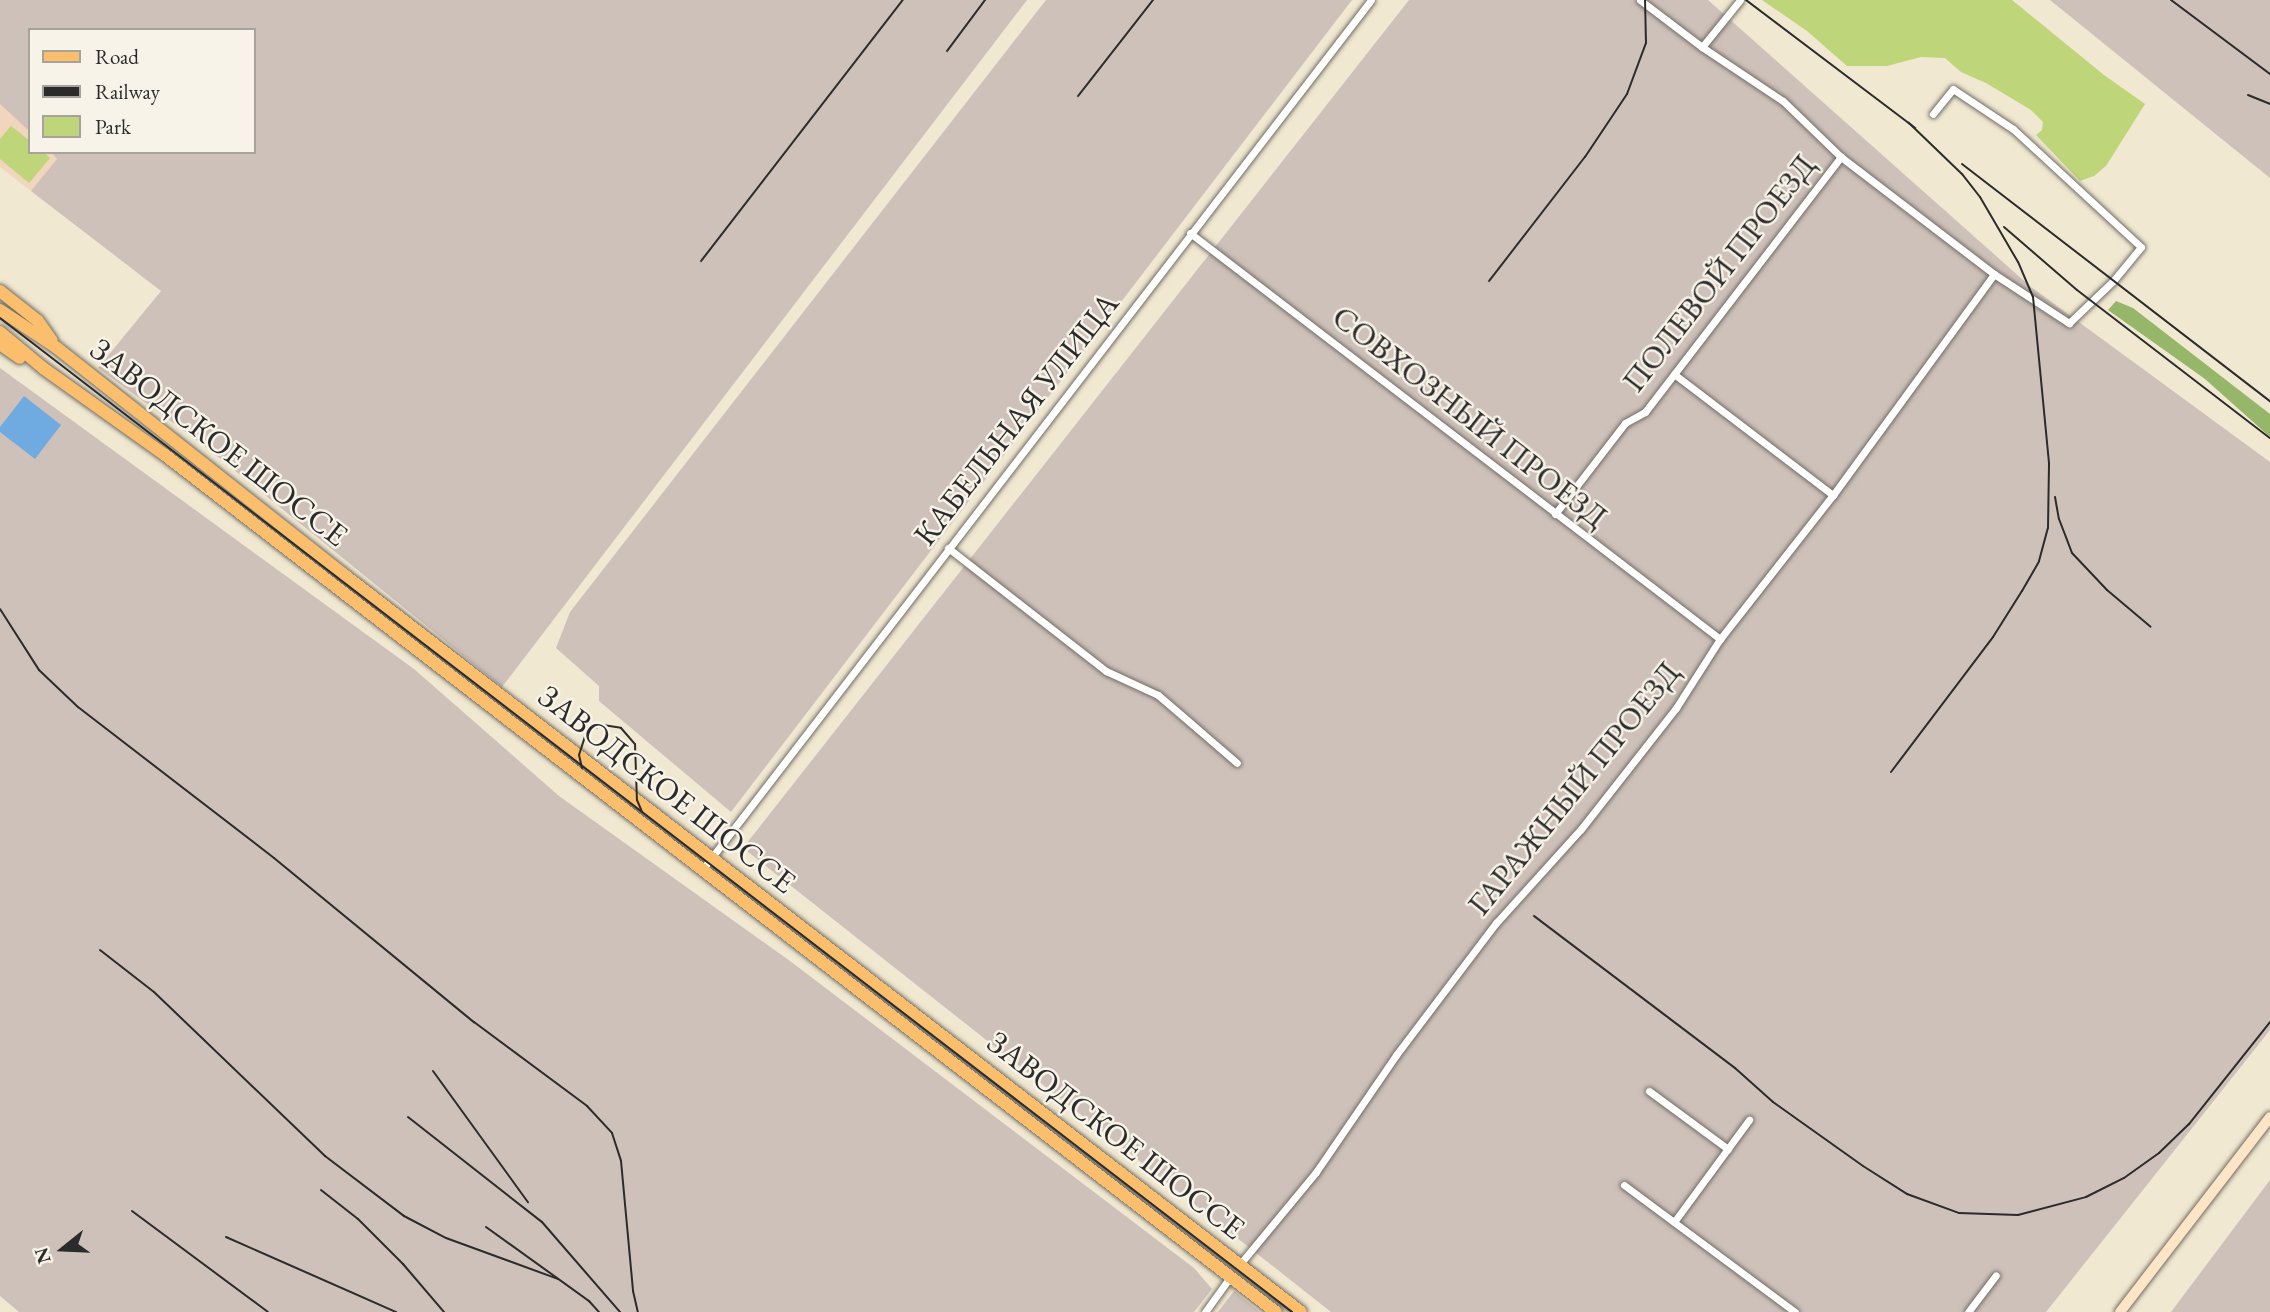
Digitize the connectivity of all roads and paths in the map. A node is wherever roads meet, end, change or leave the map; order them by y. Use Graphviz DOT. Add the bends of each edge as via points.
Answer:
graph roads {
  1 [pos="1371,0"];
  2 [pos="1640,0"];
  3 [pos="1740,0"];
  4 [pos="1702,47"];
  5 [pos="1933,114"];
  6 [pos="1841,156"];
  7 [pos="1190,233"];
  8 [pos="1994,274"];
  9 [pos="0,291"];
  10 [pos="0,310"];
  11 [pos="2,338"];
  12 [pos="57,348"];
  13 [pos="1674,374"];
  14 [pos="175,442"];
  15 [pos="165,455"];
  16 [pos="1833,495"];
  17 [pos="1555,514"];
  18 [pos="948,548"];
  19 [pos="1720,639"];
  20 [pos="513,704"];
  21 [pos="505,717"];
  22 [pos="1237,763"];
  23 [pos="711,856"];
  24 [pos="702,870"];
  25 [pos="1648,1091"];
  26 [pos="2270,1117"];
  27 [pos="1749,1120"];
  28 [pos="1728,1149"];
  29 [pos="1624,1185"];
  30 [pos="1674,1222"];
  31 [pos="1240,1264"];
  32 [pos="1231,1275"];
  33 [pos="1996,1275"];
  34 [pos="1205,1312"];
  35 [pos="1276,1312"];
  36 [pos="1301,1312"];
  37 [pos="1795,1312"];
  38 [pos="1968,1312"];
  39 [pos="2120,1312"];
  1 -- 7 [label="street, КАБЕЛЬНАЯ УЛИЦА"];
  2 -- 4 [label="street"];
  3 -- 4 [label="street"];
  4 -- 6 [label="street" via="1783,101"];
  5 -- 8 [label="street" via="1953,89 2013,130 2141,247 2069,323"];
  6 -- 8 [label="street"];
  6 -- 13 [label="street, ПОЛЕВОЙ ПРОЕЗД"];
  7 -- 17 [label="street, СОВХОЗНЫЙ ПРОЕЗД"];
  7 -- 18 [label="street, КАБЕЛЬНАЯ УЛИЦА"];
  8 -- 16 [label="street, ГАРАЖНЫЙ ПРОЕЗД"];
  9 -- 12 [label="main road" via="38,321"];
  10 -- 12 [label="main road, ЗАВОДСКОЕ ШОССЕ"];
  11 -- 15 [label="main road, ЗАВОДСКОЕ ШОССЕ"];
  12 -- 14 [label="main road, ЗАВОДСКОЕ ШОССЕ"];
  13 -- 16 [label="street"];
  13 -- 17 [label="street, ПОЛЕВОЙ ПРОЕЗД" via="1646,412 1625,423"];
  14 -- 15 [label="street"];
  14 -- 20 [label="main road, ЗАВОДСКОЕ ШОССЕ"];
  15 -- 21 [label="main road, ЗАВОДСКОЕ ШОССЕ"];
  16 -- 19 [label="street, ГАРАЖНЫЙ ПРОЕЗД"];
  17 -- 19 [label="street, СОВХОЗНЫЙ ПРОЕЗД"];
  18 -- 22 [label="street" via="1105,671 1158,695"];
  18 -- 23 [label="street, КАБЕЛЬНАЯ УЛИЦА"];
  19 -- 31 [label="street, ГАРАЖНЫЙ ПРОЕЗД" via="1676,708 1581,829 1496,923 1396,1055 1316,1172"];
  20 -- 21 [label="street"];
  20 -- 23 [label="main road, ЗАВОДСКОЕ ШОССЕ"];
  21 -- 24 [label="main road, ЗАВОДСКОЕ ШОССЕ"];
  23 -- 24 [label="street, КАБЕЛЬНАЯ УЛИЦА"];
  23 -- 31 [label="main road, ЗАВОДСКОЕ ШОССЕ"];
  24 -- 32 [label="main road, ЗАВОДСКОЕ ШОССЕ"];
  25 -- 28 [label="street"];
  26 -- 39 [label="street"];
  27 -- 28 [label="street"];
  28 -- 30 [label="street"];
  29 -- 30 [label="street"];
  30 -- 37 [label="street"];
  31 -- 32 [label="street"];
  31 -- 36 [label="main road, ЗАВОДСКОЕ ШОССЕ"];
  32 -- 34 [label="street"];
  32 -- 35 [label="main road, ЗАВОДСКОЕ ШОССЕ"];
  33 -- 38 [label="street"];
}
